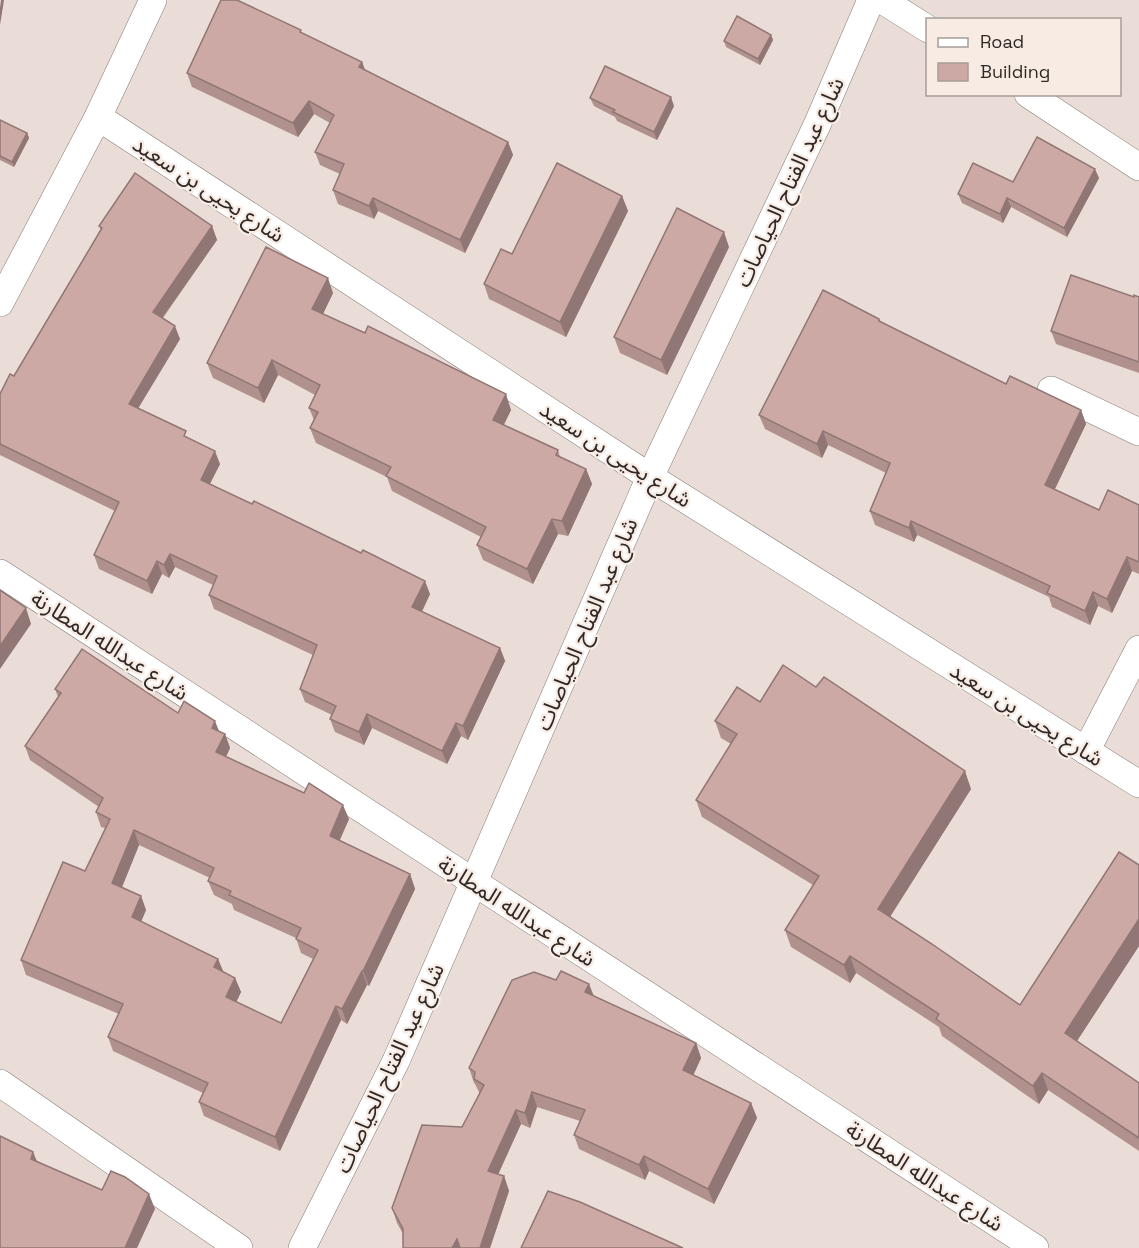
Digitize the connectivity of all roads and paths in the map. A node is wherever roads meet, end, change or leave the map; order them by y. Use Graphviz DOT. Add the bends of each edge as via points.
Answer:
graph roads {
  1 [pos="153,0"];
  2 [pos="871,0"];
  3 [pos="882,0"];
  4 [pos="926,28"];
  5 [pos="1031,96"];
  6 [pos="98,117"];
  7 [pos="1139,167"];
  8 [pos="0,303"];
  9 [pos="1051,390"];
  10 [pos="1139,432"];
  11 [pos="650,477"];
  12 [pos="0,573"];
  13 [pos="1139,649"];
  14 [pos="1086,751"];
  15 [pos="1139,784"];
  16 [pos="475,883"];
  17 [pos="0,1083"];
  18 [pos="239,1248"];
  19 [pos="302,1248"];
  20 [pos="1035,1248"];
  1 -- 6 [label="street"];
  2 -- 11 [label="street, شارع عبد الفتاح الحياصات" via="817,125"];
  3 -- 4 [label="street"];
  5 -- 7 [label="street"];
  6 -- 8 [label="street"];
  6 -- 11 [label="street, شارع يحيى بن سعيد"];
  9 -- 10 [label="street"];
  11 -- 14 [label="street, شارع يحيى بن سعيد"];
  11 -- 16 [label="street, شارع عبد الفتاح الحياصات"];
  12 -- 16 [label="street, شارع عبدالله المطارنة"];
  13 -- 14 [label="street"];
  14 -- 15 [label="street, شارع يحيى بن سعيد"];
  16 -- 19 [label="street, شارع عبد الفتاح الحياصات" via="396,1061"];
  16 -- 20 [label="street, شارع عبدالله المطارنة"];
  17 -- 18 [label="street"];
}
